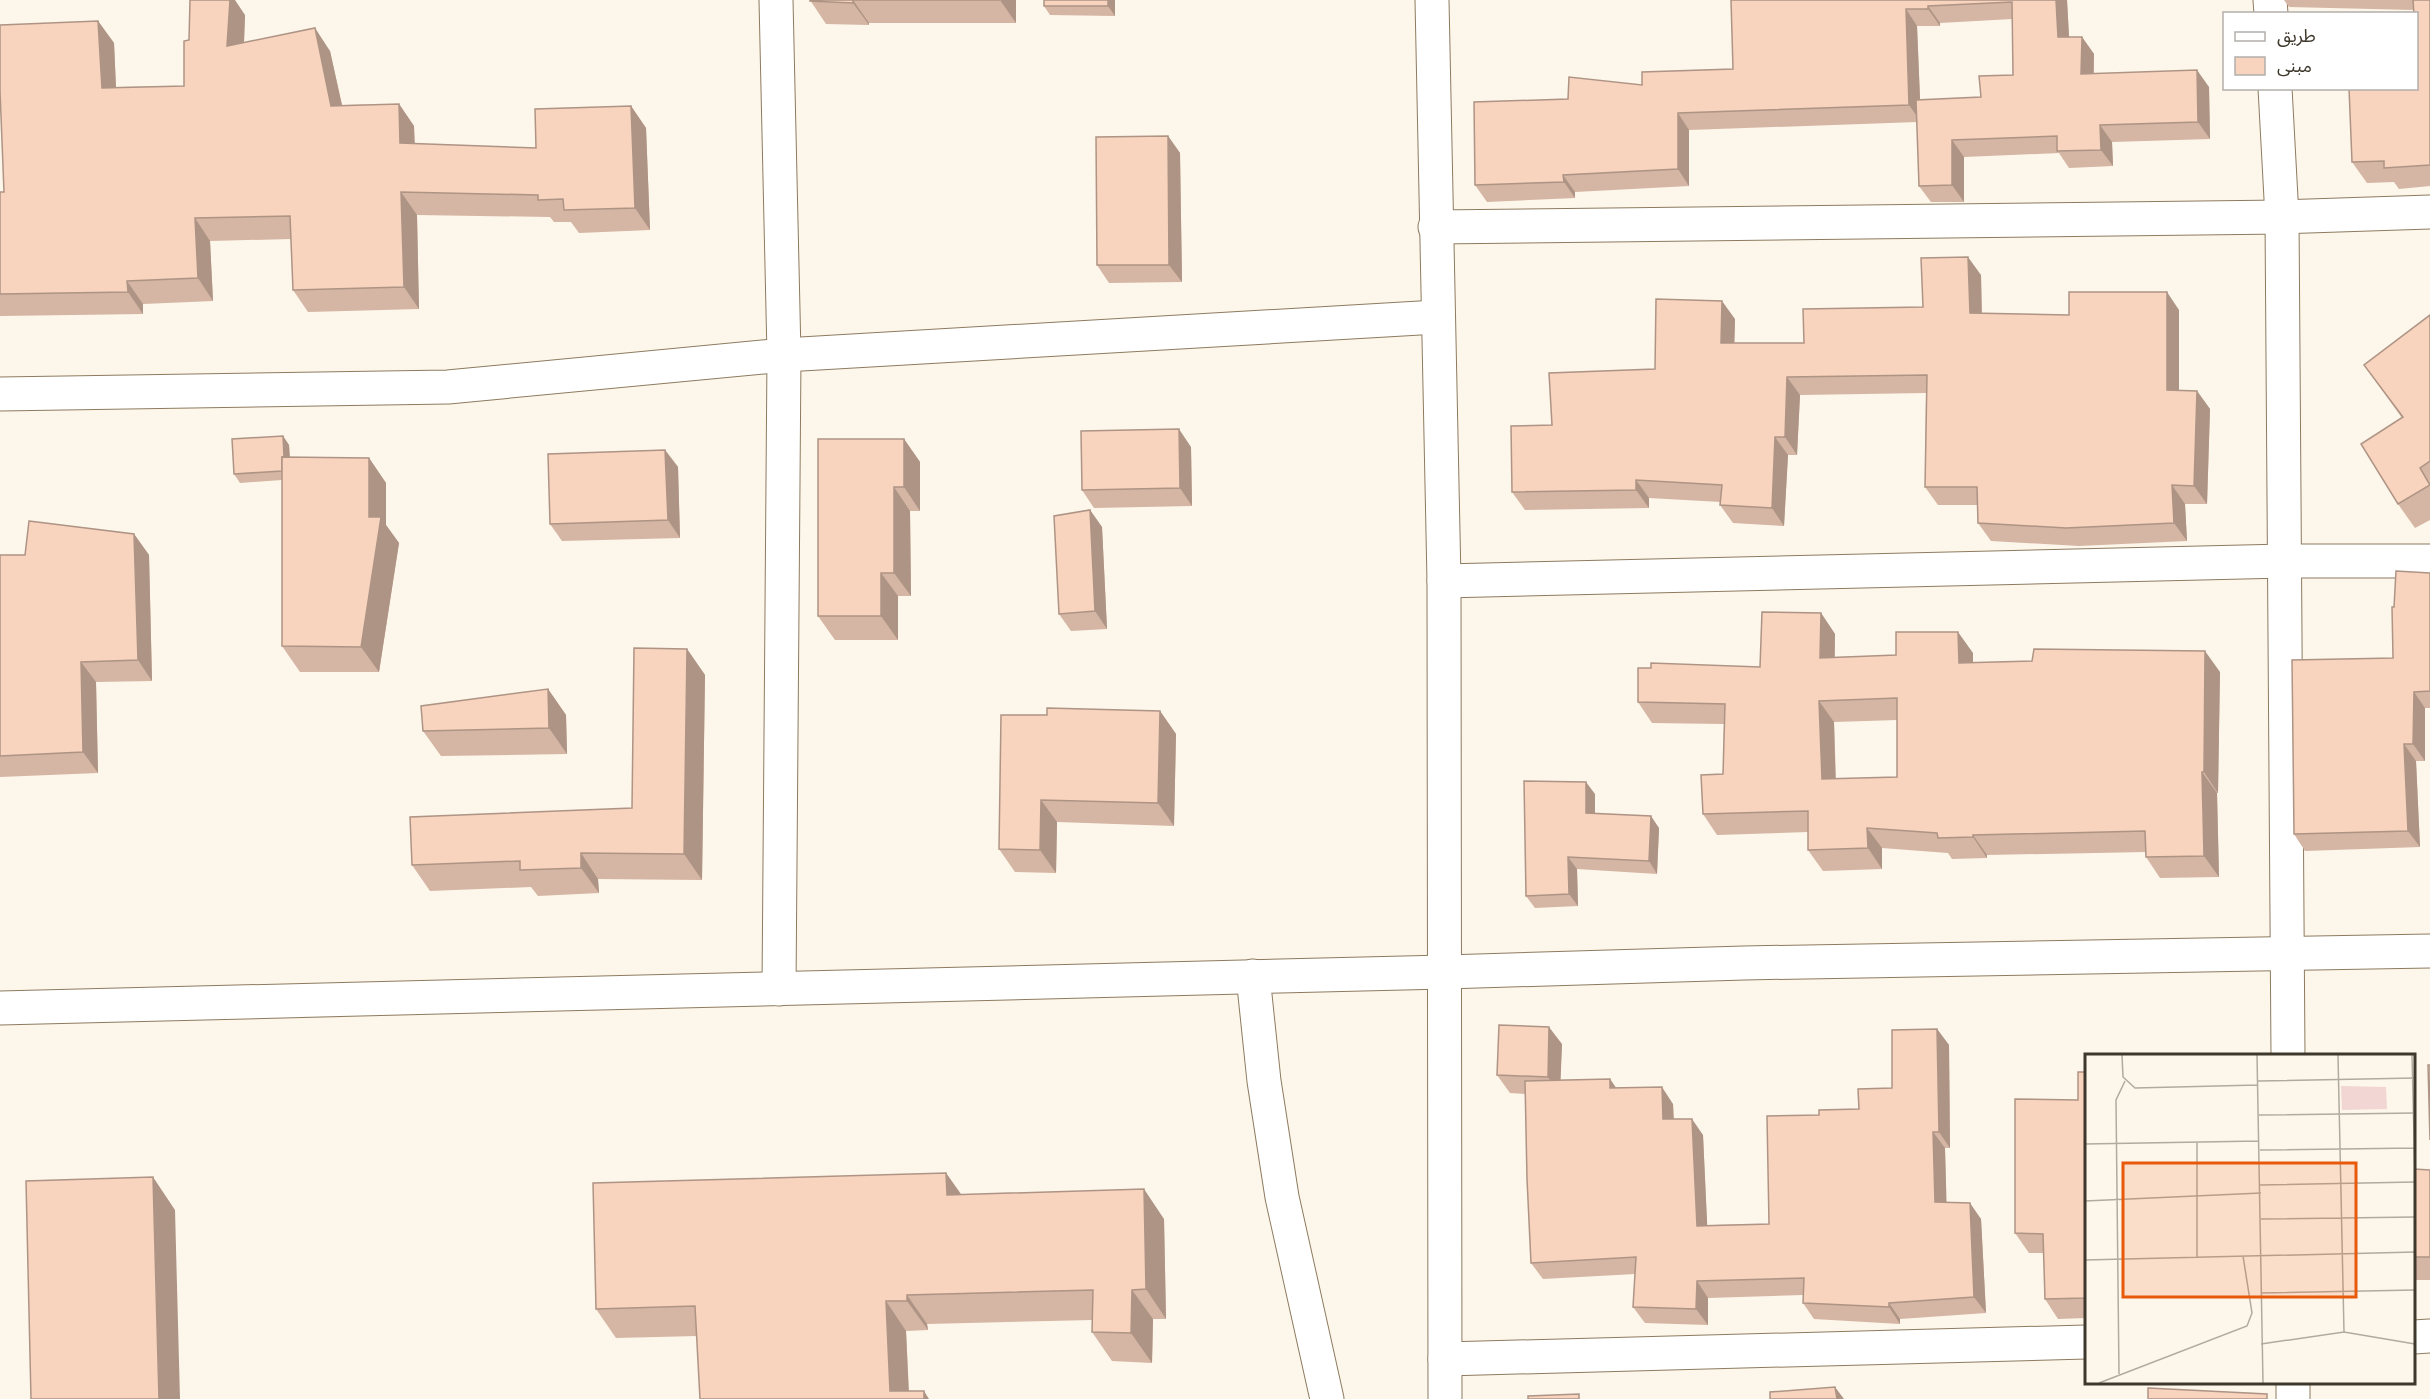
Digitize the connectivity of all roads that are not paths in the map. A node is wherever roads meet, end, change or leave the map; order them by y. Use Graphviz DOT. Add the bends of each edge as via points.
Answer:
graph roads {
  1 [pos="776,0"];
  2 [pos="1432,0"];
  3 [pos="2275,90"];
  4 [pos="2430,212"];
  5 [pos="2282,217"];
  6 [pos="1435,227"];
  7 [pos="1437,317"];
  8 [pos="784,355"];
  9 [pos="0,394"];
  10 [pos="2285,561"];
  11 [pos="2430,561"];
  12 [pos="1444,581"];
  13 [pos="2430,951"];
  14 [pos="2287,955"];
  15 [pos="1445,972"];
  16 [pos="1253,976"];
  17 [pos="779,989"];
  18 [pos="0,1008"];
  19 [pos="2288,1054"];
  20 [pos="2085,1342"];
  21 [pos="1445,1359"];
  22 [pos="1326,1399"];
  23 [pos="1445,1399"];
  1 -- 8 [label="street"];
  2 -- 6 [label="street"];
  3 -- 5 [label="street"];
  4 -- 5 [label="street"];
  5 -- 6 [label="street"];
  5 -- 10 [label="street"];
  6 -- 7 [label="street"];
  7 -- 8 [label="street"];
  7 -- 12 [label="street"];
  8 -- 9 [label="street" via="448,387"];
  8 -- 17 [label="street"];
  10 -- 11 [label="street"];
  10 -- 12 [label="street"];
  10 -- 14 [label="street"];
  12 -- 15 [label="street"];
  13 -- 14 [label="street"];
  14 -- 15 [label="street"];
  14 -- 19 [label="street"];
  15 -- 16 [label="street"];
  15 -- 21 [label="street"];
  16 -- 17 [label="street"];
  16 -- 22 [label="street" via="1282,1197"];
  17 -- 18 [label="street"];
  20 -- 21 [label="street"];
  21 -- 23 [label="street"];
}
